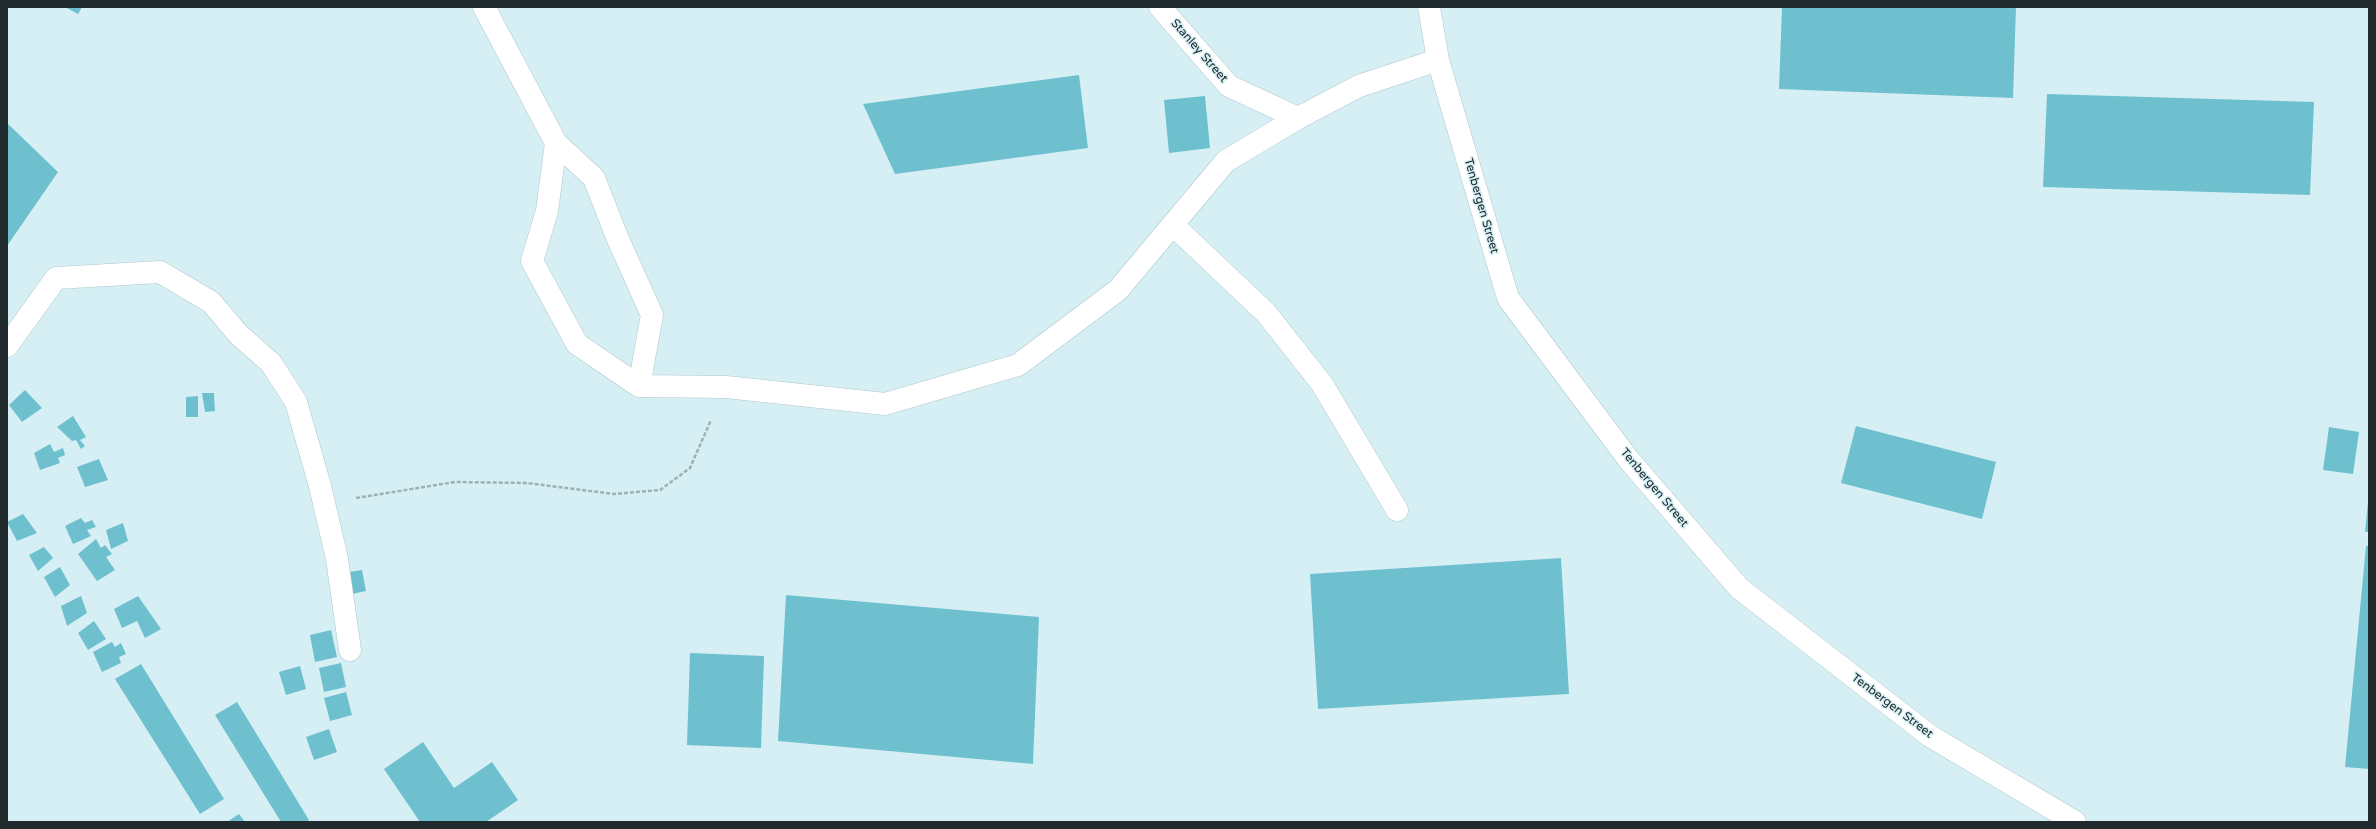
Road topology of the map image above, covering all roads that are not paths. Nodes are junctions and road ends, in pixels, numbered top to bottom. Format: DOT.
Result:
graph roads {
  1 [pos="484,7"];
  2 [pos="1160,7"];
  3 [pos="1429,7"];
  4 [pos="1438,60"];
  5 [pos="1298,118"];
  6 [pos="556,143"];
  7 [pos="1173,225"];
  8 [pos="7,346"];
  9 [pos="639,386"];
  10 [pos="1397,510"];
  11 [pos="350,650"];
  12 [pos="2075,822"];
  1 -- 6 [label="street"];
  2 -- 5 [label="street, Stanley Street"];
  3 -- 4 [label="street, Tenbergen Street"];
  4 -- 5 [label="street"];
  4 -- 12 [label="street, Tenbergen Street"];
  5 -- 7 [label="street"];
  6 -- 9 [label="street"];
  6 -- 9 [label="street"];
  7 -- 9 [label="street"];
  7 -- 10 [label="street"];
  8 -- 11 [label="street"];
}
